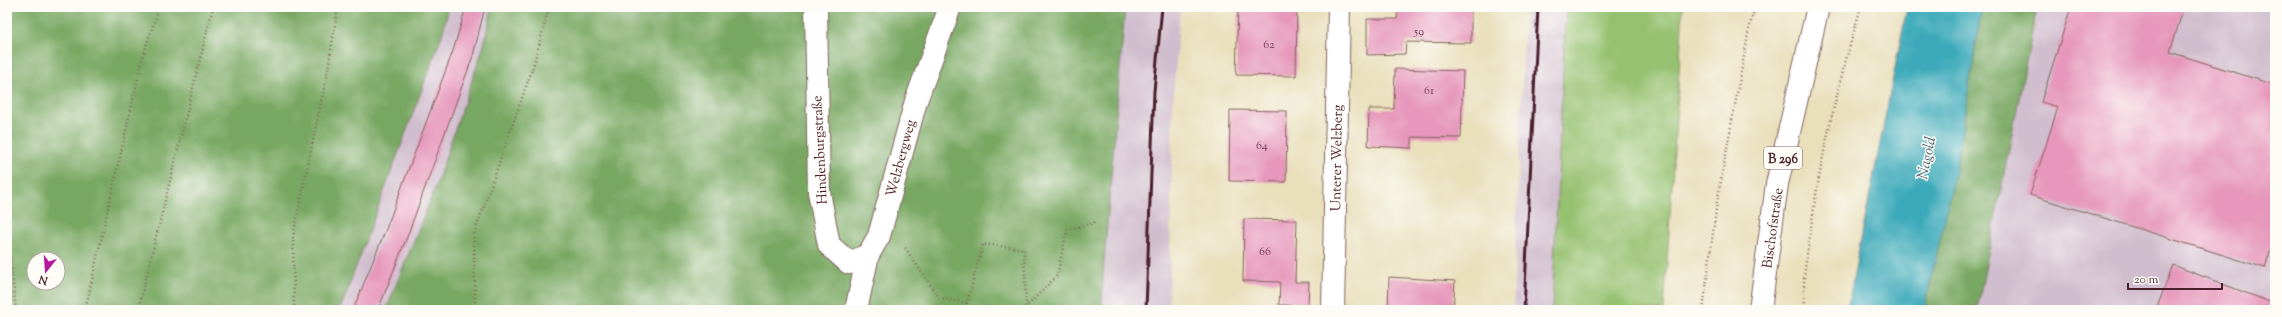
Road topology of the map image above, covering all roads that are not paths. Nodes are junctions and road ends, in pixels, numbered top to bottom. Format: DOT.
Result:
graph roads {
  1 [pos="816,7"];
  2 [pos="950,7"];
  3 [pos="1339,7"];
  4 [pos="1818,7"];
  5 [pos="868,255"];
  6 [pos="856,310"];
  7 [pos="1333,310"];
  8 [pos="1760,310"];
  1 -- 5 [label="street, Hindenburgstraße"];
  2 -- 5 [label="street, Welzbergweg"];
  3 -- 7 [label="street, Unterer Welzberg"];
  4 -- 8 [label="street, Bischofstraße / B 296"];
  5 -- 6 [label="street, Welzbergweg"];
}
